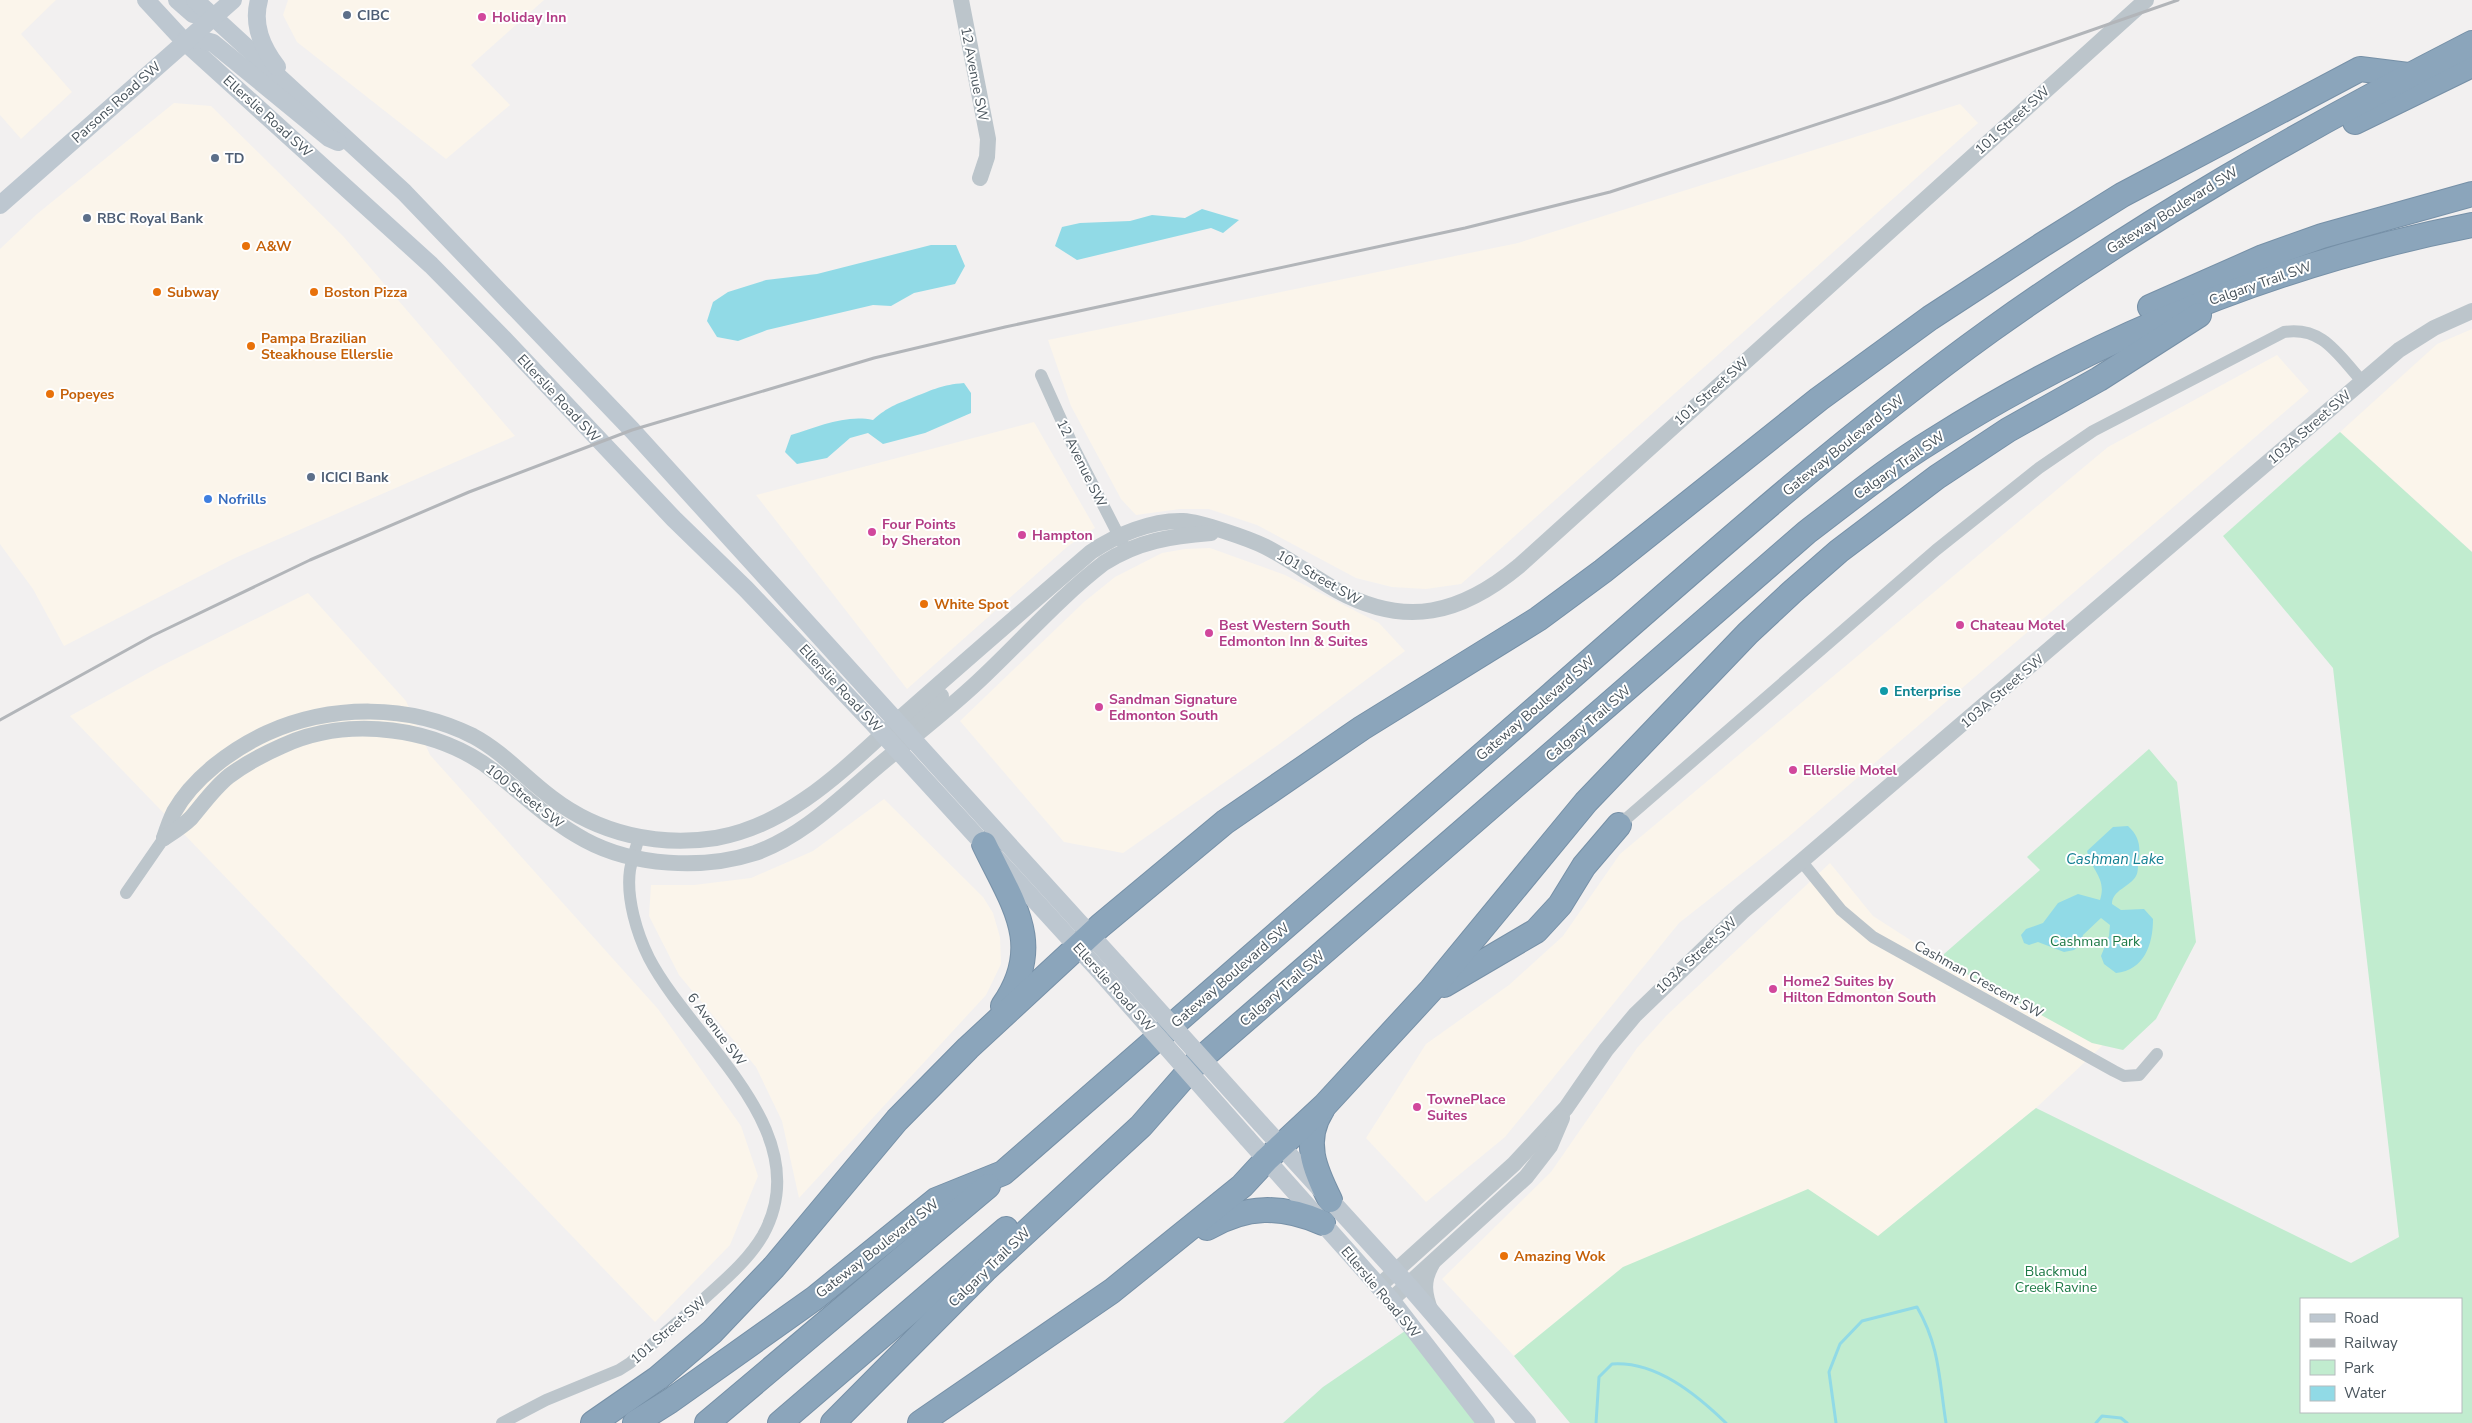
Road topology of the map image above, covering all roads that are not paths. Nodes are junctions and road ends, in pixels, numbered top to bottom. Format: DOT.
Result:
graph roads {
  1 [pos="146,0"];
  2 [pos="178,0"];
  3 [pos="195,0"];
  4 [pos="233,0"];
  5 [pos="259,0"];
  6 [pos="961,0"];
  7 [pos="2146,0"];
  8 [pos="212,18"];
  9 [pos="184,41"];
  10 [pos="2472,43"];
  11 [pos="2472,65"];
  12 [pos="2408,75"];
  13 [pos="298,93"];
  14 [pos="359,151"];
  15 [pos="980,178"];
  16 [pos="2472,194"];
  17 [pos="0,205"];
  18 [pos="2472,225"];
  19 [pos="2240,288"];
  20 [pos="2472,312"];
  21 [pos="1932,374"];
  22 [pos="1041,375"];
  23 [pos="2362,381"];
  24 [pos="1858,492"];
  25 [pos="1123,543"];
  26 [pos="905,731"];
  27 [pos="884,734"];
  28 [pos="898,750"];
  29 [pos="1619,825"];
  30 [pos="164,838"];
  31 [pos="639,838"];
  32 [pos="984,844"];
  33 [pos="634,856"];
  34 [pos="1802,862"];
  35 [pos="126,893"];
  36 [pos="1084,941"];
  37 [pos="1419,1004"];
  38 [pos="968,1048"];
  39 [pos="2157,1054"];
  40 [pos="1197,1062"];
  41 [pos="1325,1105"];
  42 [pos="1566,1108"];
  43 [pos="1274,1153"];
  44 [pos="1003,1173"];
  45 [pos="1330,1200"];
  46 [pos="1323,1223"];
  47 [pos="762,1236"];
  48 [pos="1433,1262"];
  49 [pos="1137,1272"];
  50 [pos="1402,1278"];
  51 [pos="1379,1286"];
  52 [pos="1391,1300"];
  53 [pos="1431,1312"];
  54 [pos="502,1423"];
  55 [pos="593,1423"];
  56 [pos="636,1423"];
  57 [pos="707,1423"];
  58 [pos="780,1423"];
  59 [pos="833,1423"];
  60 [pos="920,1423"];
  61 [pos="1486,1423"];
  62 [pos="1527,1423"];
  1 -- 9 [label="main road, Ellerslie Road SW"];
  2 -- 8 [label="main road"];
  3 -- 8 [label="main road, Ellerslie Road SW"];
  4 -- 8 [label="main road, Parsons Road SW"];
  5 -- 13 [label="main road"];
  6 -- 15 [label="street, 12 Avenue SW"];
  7 -- 25 [label="street, 101 Street SW"];
  8 -- 9 [label="main road, Parsons Road SW"];
  8 -- 13 [label="main road, Ellerslie Road SW"];
  9 -- 14 [label="main road"];
  9 -- 17 [label="main road, Parsons Road SW"];
  9 -- 27 [label="main road, Ellerslie Road SW"];
  10 -- 12 [label="highway, Gateway Boulevard SW"];
  11 -- 21 [label="highway"];
  12 -- 21 [label="highway, Gateway Boulevard SW"];
  12 -- 36 [label="highway"];
  13 -- 14 [label="main road, Ellerslie Road SW"];
  14 -- 26 [label="main road, Ellerslie Road SW"];
  16 -- 24 [label="highway"];
  18 -- 19 [label="highway, Calgary Trail SW"];
  19 -- 24 [label="highway, Calgary Trail SW"];
  19 -- 37 [label="highway"];
  20 -- 23 [label="street, 103A Street SW"];
  21 -- 44 [label="highway, Gateway Boulevard SW"];
  22 -- 25 [label="street, 12 Avenue SW"];
  23 -- 29 [label="street"];
  23 -- 34 [label="street, 103A Street SW"];
  24 -- 40 [label="highway, Calgary Trail SW"];
  25 -- 26 [label="street, 101 Street SW"];
  25 -- 26 [label="street, 101 Street SW"];
  26 -- 27 [label="street, 100 Street SW"];
  26 -- 28 [label="street"];
  26 -- 36 [label="main road, Ellerslie Road SW"];
  27 -- 28 [label="main road, Ellerslie Road SW"];
  27 -- 31 [label="street, 100 Street SW"];
  28 -- 32 [label="main road, Ellerslie Road SW"];
  28 -- 33 [label="street, 100 Street SW"];
  29 -- 37 [label="highway"];
  30 -- 31 [label="street, 100 Street SW"];
  30 -- 33 [label="street, 100 Street SW"];
  30 -- 35 [label="street, 100 Street SW"];
  31 -- 33 [label="street, 6 Avenue SW"];
  32 -- 36 [label="main road, Ellerslie Road SW"];
  32 -- 38 [label="highway"];
  33 -- 47 [label="street, 6 Avenue SW"];
  34 -- 39 [label="street, Cashman Crescent SW"];
  34 -- 42 [label="street, 103A Street SW"];
  36 -- 38 [label="highway"];
  36 -- 43 [label="main road, Ellerslie Road SW, bridge"];
  36 -- 43 [label="main road, Ellerslie Road SW, bridge"];
  37 -- 41 [label="highway"];
  38 -- 55 [label="highway"];
  40 -- 58 [label="highway"];
  40 -- 59 [label="highway, Calgary Trail SW"];
  41 -- 43 [label="highway"];
  41 -- 45 [label="highway"];
  42 -- 48 [label="street, 103A Street SW"];
  42 -- 50 [label="street, 103A Street SW"];
  43 -- 45 [label="main road, Ellerslie Road SW"];
  43 -- 46 [label="main road, Ellerslie Road SW"];
  43 -- 49 [label="highway"];
  44 -- 56 [label="highway, Gateway Boulevard SW"];
  44 -- 57 [label="highway"];
  45 -- 50 [label="main road, Ellerslie Road SW"];
  46 -- 49 [label="highway"];
  46 -- 51 [label="main road, Ellerslie Road SW"];
  47 -- 54 [label="street, 101 Street SW"];
  48 -- 50 [label="street, 103A Street SW"];
  48 -- 53 [label="street"];
  49 -- 60 [label="highway"];
  50 -- 51 [label="street, 103A Street SW"];
  50 -- 52 [label="street, 103A Street SW"];
  50 -- 53 [label="main road, Ellerslie Road SW"];
  51 -- 52 [label="main road, Ellerslie Road SW"];
  52 -- 61 [label="main road, Ellerslie Road SW"];
  53 -- 62 [label="main road, Ellerslie Road SW"];
}
